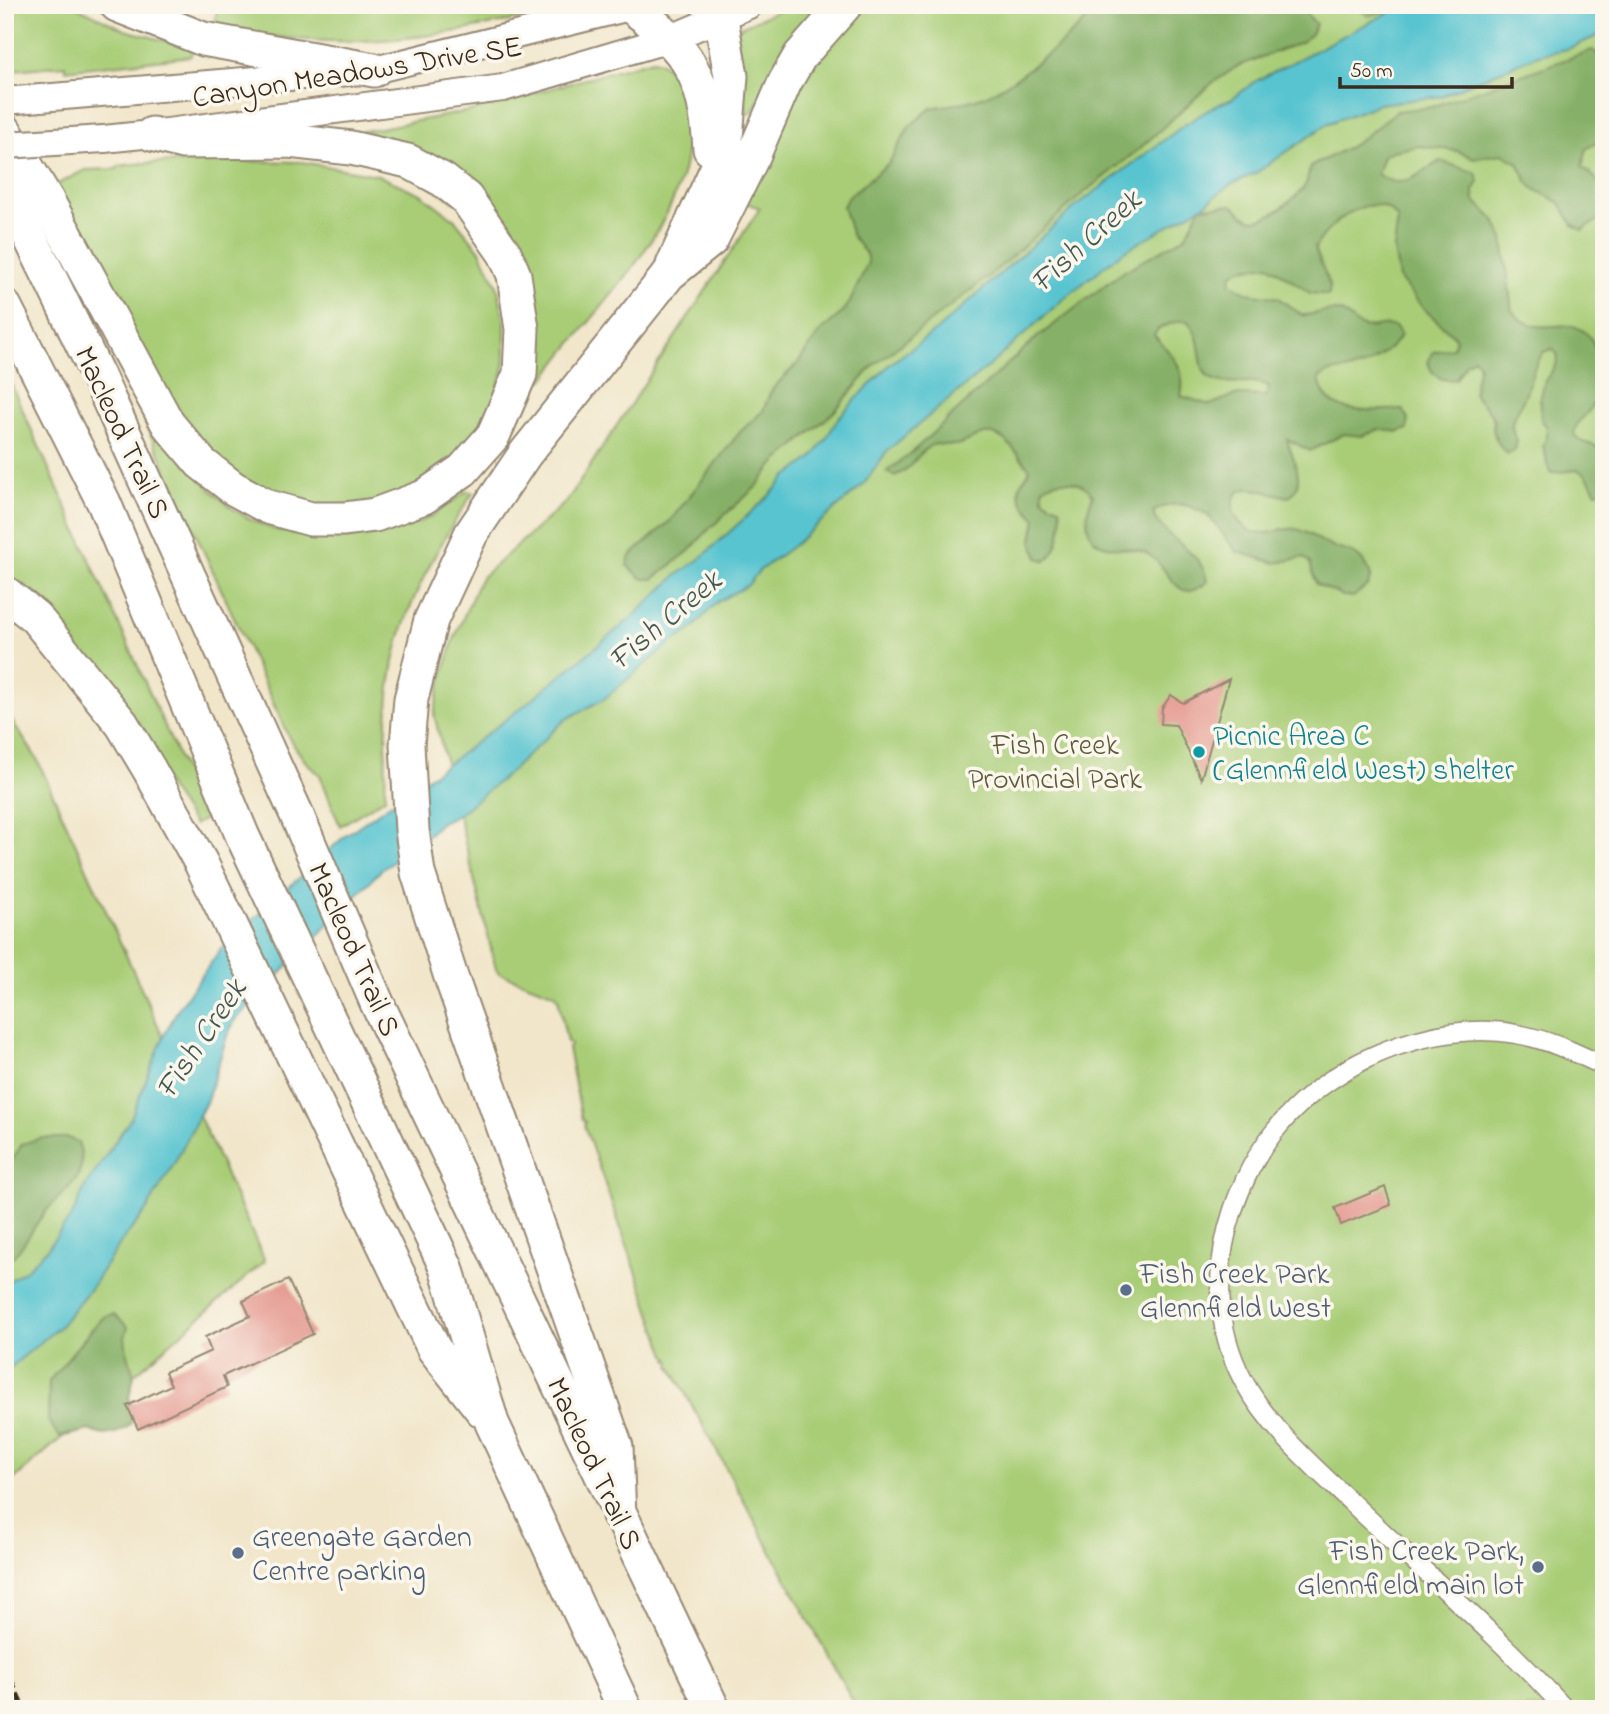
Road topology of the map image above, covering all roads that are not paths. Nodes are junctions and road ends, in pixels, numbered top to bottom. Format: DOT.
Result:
graph roads {
  1 [pos="117,5"];
  2 [pos="845,5"];
  3 [pos="635,6"];
  4 [pos="721,9"];
  5 [pos="577,13"];
  6 [pos="669,39"];
  7 [pos="374,70"];
  8 [pos="5,101"];
  9 [pos="5,131"];
  10 [pos="152,134"];
  11 [pos="5,145"];
  12 [pos="712,182"];
  13 [pos="5,186"];
  14 [pos="669,274"];
  15 [pos="5,307"];
  16 [pos="5,593"];
  17 [pos="1604,1066"];
  18 [pos="492,1423"];
  19 [pos="620,1516"];
  20 [pos="1561,1705"];
  21 [pos="625,1709"];
  22 [pos="713,1709"];
  1 -- 7 [label="highway"];
  2 -- 14 [label="highway"];
  3 -- 5 [label="main road, Canyon Meadows Drive SE"];
  3 -- 6 [label="highway"];
  4 -- 6 [label="main road, Canyon Meadows Drive SE"];
  4 -- 12 [label="highway"];
  5 -- 7 [label="main road, Canyon Meadows Drive SE"];
  6 -- 10 [label="main road, Canyon Meadows Drive SE"];
  6 -- 12 [label="highway"];
  7 -- 8 [label="main road, Canyon Meadows Drive SE"];
  9 -- 10 [label="highway"];
  10 -- 11 [label="main road, Canyon Meadows Drive SE, bridge"];
  12 -- 14 [label="highway"];
  13 -- 19 [label="highway, Macleod Trail S"];
  14 -- 19 [label="highway"];
  15 -- 18 [label="highway, Macleod Trail S"];
  16 -- 18 [label="highway"];
  17 -- 20 [label="street"];
  18 -- 21 [label="highway, Macleod Trail S"];
  19 -- 22 [label="highway, Macleod Trail S"];
}
